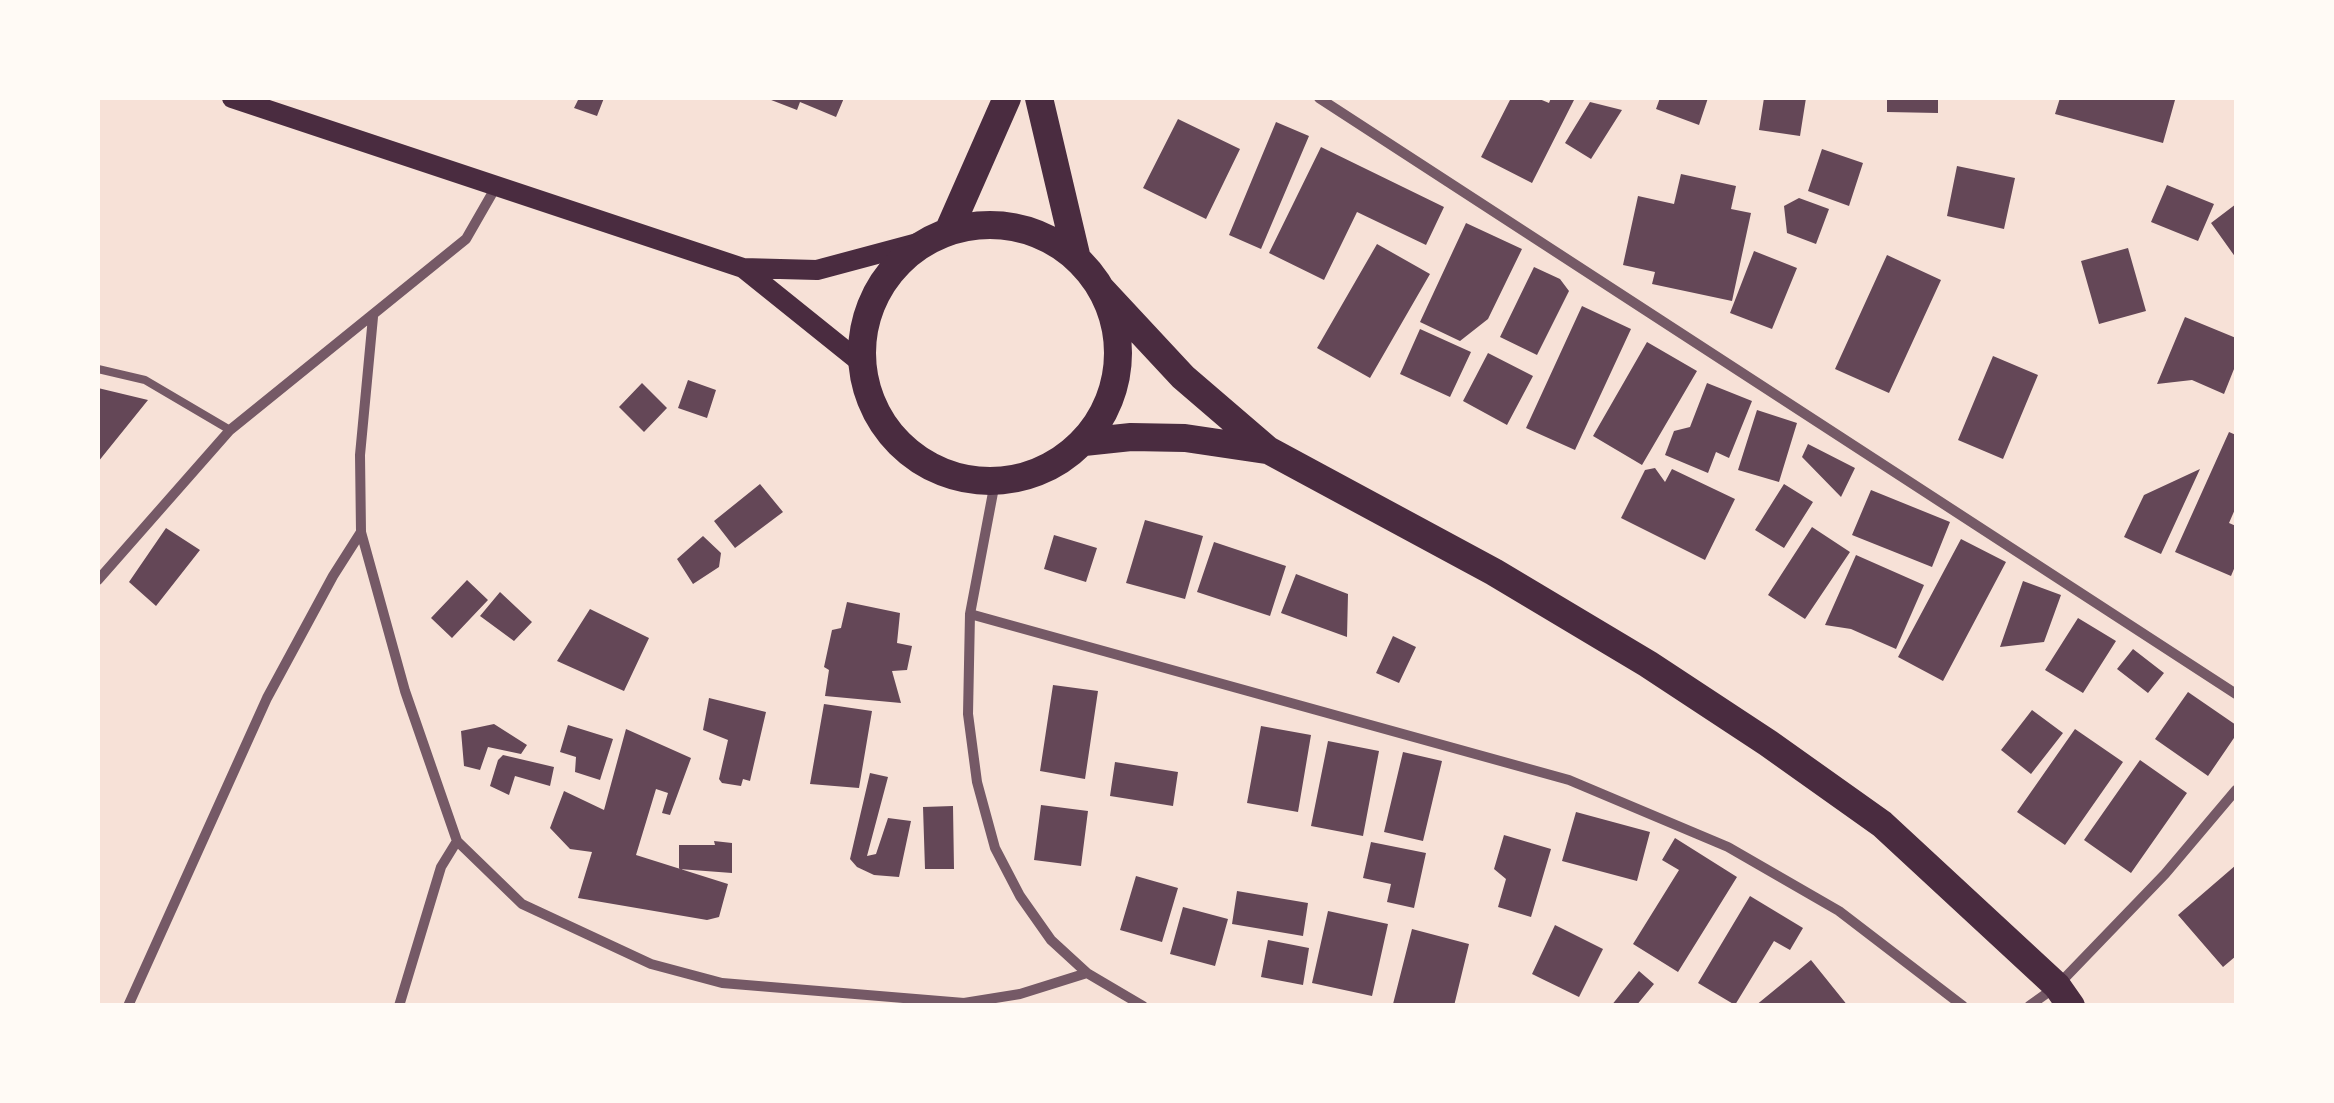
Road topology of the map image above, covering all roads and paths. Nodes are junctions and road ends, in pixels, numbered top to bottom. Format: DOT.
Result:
graph roads {
  1 [pos="232,98"];
  2 [pos="1007,98"];
  3 [pos="1039,98"];
  4 [pos="1319,98"];
  5 [pos="498,184"];
  6 [pos="938,236"];
  7 [pos="1077,259"];
  8 [pos="743,268"];
  9 [pos="1102,290"];
  10 [pos="373,317"];
  11 [pos="860,362"];
  12 [pos="98,369"];
  13 [pos="230,430"];
  14 [pos="1084,442"];
  15 [pos="1268,450"];
  16 [pos="995,482"];
  17 [pos="361,532"];
  18 [pos="98,580"];
  19 [pos="970,614"];
  20 [pos="2236,694"];
  21 [pos="2236,790"];
  22 [pos="457,841"];
  23 [pos="1087,973"];
  24 [pos="2064,996"];
  25 [pos="128,1006"];
  26 [pos="399,1006"];
  27 [pos="1144,1006"];
  28 [pos="1964,1006"];
  29 [pos="2029,1006"];
  1 -- 5 [label="main road"];
  2 -- 6 [label="highway"];
  3 -- 7 [label="highway"];
  4 -- 20 [label="street"];
  5 -- 8 [label="main road"];
  5 -- 10 [label="street"];
  6 -- 7 [label="highway"];
  6 -- 8 [label="main road"];
  6 -- 11 [label="highway"];
  7 -- 9 [label="highway"];
  8 -- 11 [label="main road"];
  9 -- 14 [label="highway"];
  9 -- 15 [label="highway"];
  10 -- 13 [label="street"];
  10 -- 17 [label="street"];
  11 -- 16 [label="highway"];
  12 -- 13 [label="lane"];
  13 -- 18 [label="street"];
  14 -- 15 [label="highway"];
  14 -- 16 [label="highway"];
  15 -- 24 [label="highway"];
  16 -- 19 [label="street"];
  17 -- 22 [label="street"];
  17 -- 25 [label="street"];
  19 -- 23 [label="street"];
  19 -- 28 [label="street"];
  21 -- 24 [label="street"];
  22 -- 23 [label="street"];
  22 -- 26 [label="street"];
  23 -- 27 [label="street"];
  24 -- 29 [label="street"];
}
